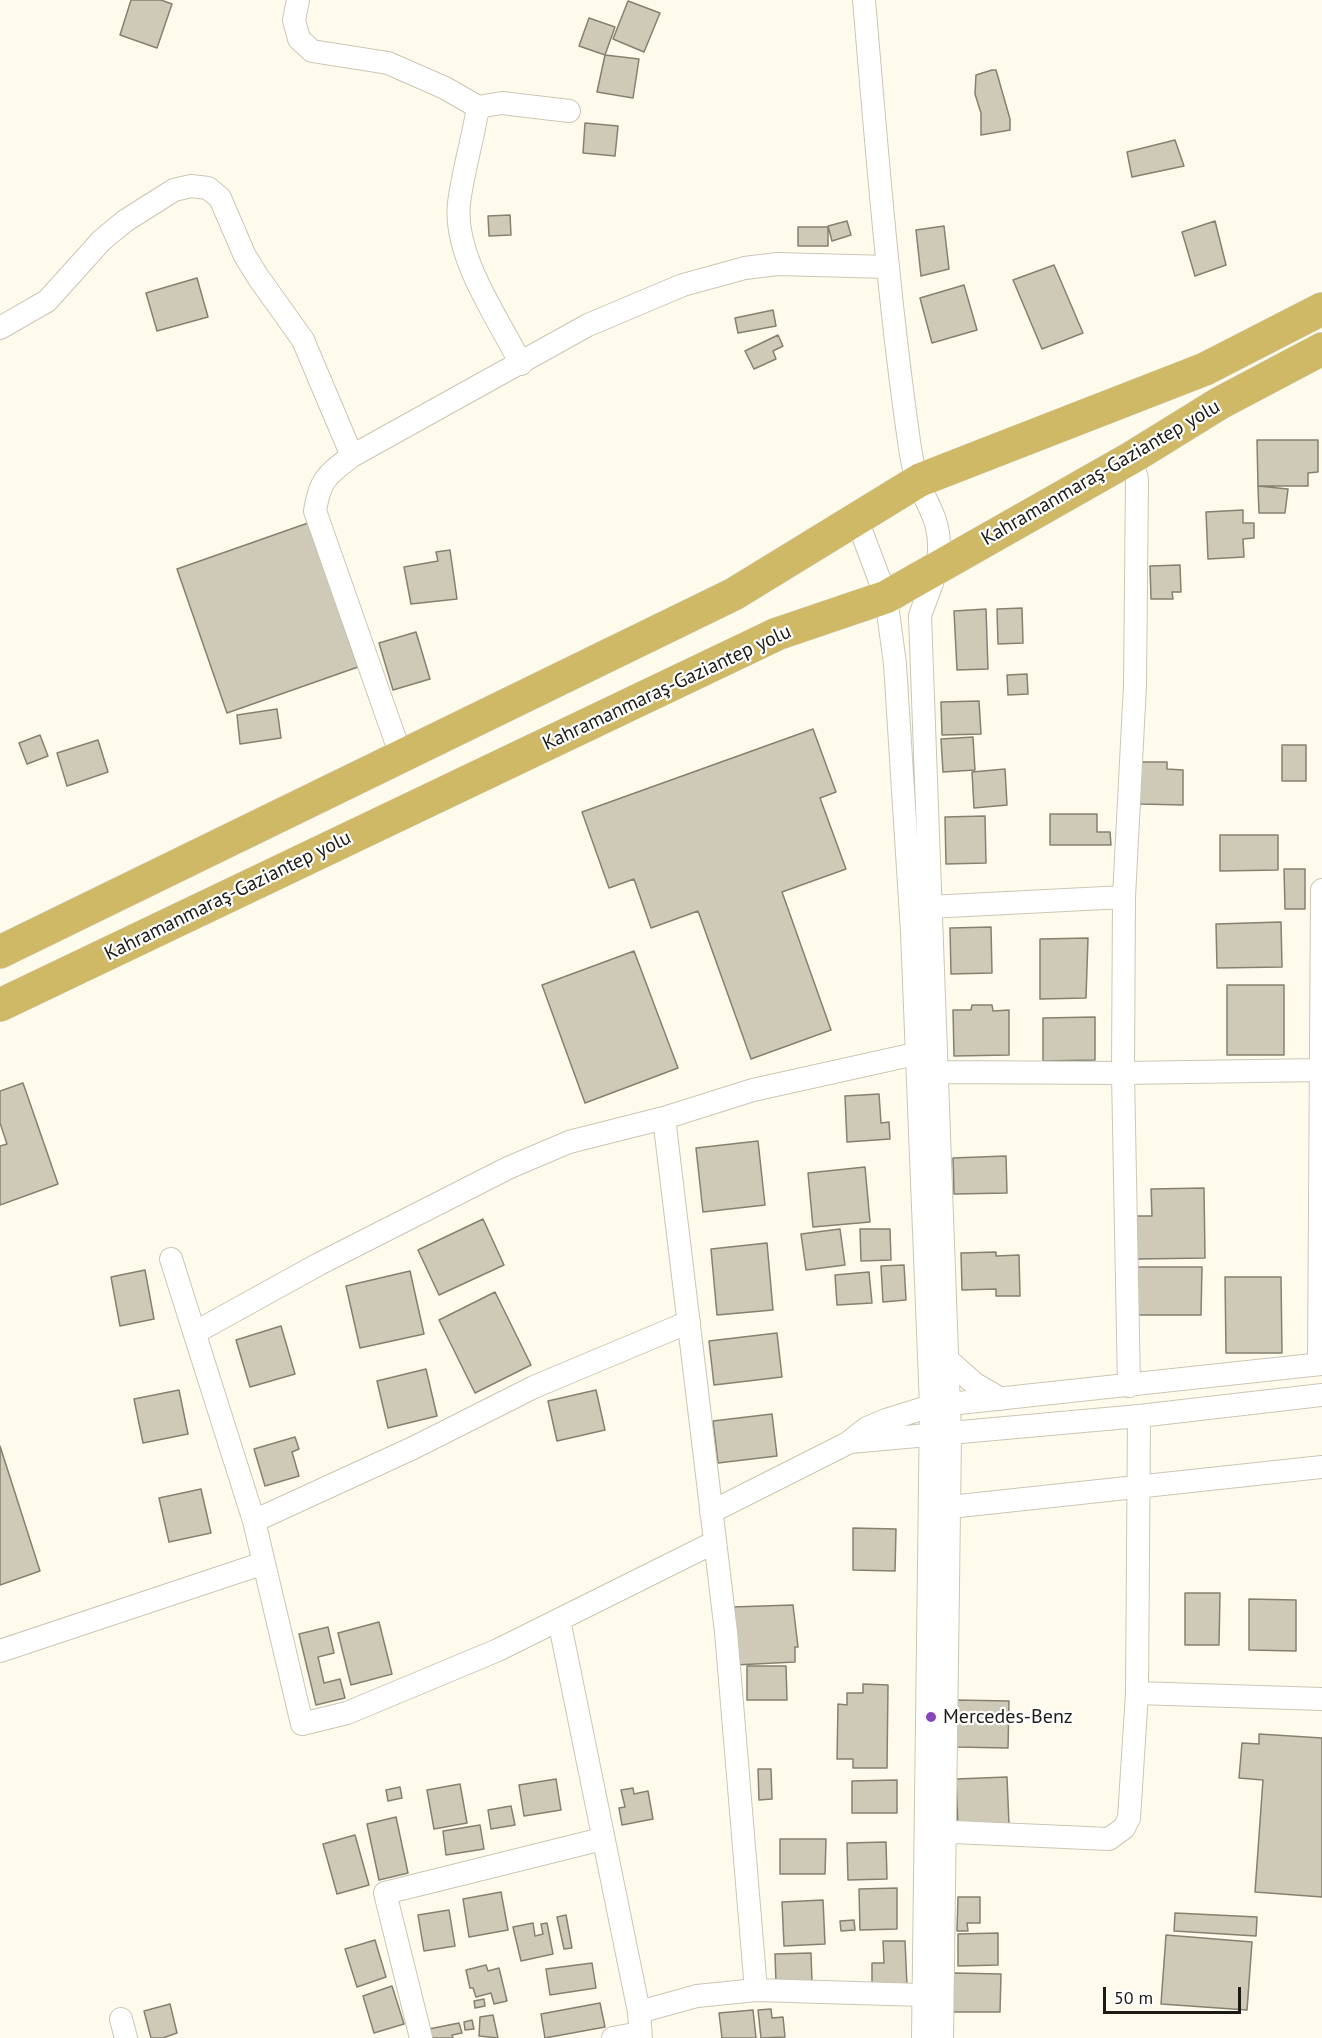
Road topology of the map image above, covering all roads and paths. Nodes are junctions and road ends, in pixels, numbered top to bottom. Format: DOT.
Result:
graph roads {
  1 [pos="298,0"];
  2 [pos="864,0"];
  3 [pos="478,107"];
  4 [pos="569,111"];
  5 [pos="888,267"];
  6 [pos="1322,309"];
  7 [pos="0,328"];
  8 [pos="1322,349"];
  9 [pos="522,364"];
  10 [pos="352,456"];
  11 [pos="1131,458"];
  12 [pos="918,482"];
  13 [pos="856,517"];
  14 [pos="935,569"];
  15 [pos="886,597"];
  16 [pos="401,756"];
  17 [pos="918,859"];
  18 [pos="1322,890"];
  19 [pos="1124,897"];
  20 [pos="929,907"];
  21 [pos="1321,924"];
  22 [pos="0,952"];
  23 [pos="0,1005"];
  24 [pos="915,1054"];
  25 [pos="1321,1070"];
  26 [pos="936,1072"];
  27 [pos="1123,1073"];
  28 [pos="664,1118"];
  29 [pos="171,1258"];
  30 [pos="689,1322"];
  31 [pos="196,1332"];
  32 [pos="948,1360"];
  33 [pos="1321,1364"];
  34 [pos="1129,1386"];
  35 [pos="1322,1395"];
  36 [pos="1001,1399"];
  37 [pos="940,1405"];
  38 [pos="1139,1416"];
  39 [pos="941,1435"];
  40 [pos="848,1443"];
  41 [pos="1322,1467"];
  42 [pos="1140,1486"];
  43 [pos="950,1507"];
  44 [pos="711,1512"];
  45 [pos="254,1521"];
  46 [pos="715,1542"];
  47 [pos="264,1563"];
  48 [pos="559,1620"];
  49 [pos="0,1651"];
  50 [pos="1137,1693"];
  51 [pos="1322,1699"];
  52 [pos="936,1831"];
  53 [pos="602,1839"];
  54 [pos="756,1990"];
  55 [pos="922,1995"];
  56 [pos="640,2028"];
  57 [pos="421,2038"];
  58 [pos="613,2038"];
  59 [pos="923,2038"];
  60 [pos="942,2038"];
  1 -- 3 [label="street"];
  2 -- 5 [label="street"];
  3 -- 4 [label="street"];
  3 -- 9 [label="street"];
  5 -- 9 [label="street"];
  5 -- 12 [label="street"];
  6 -- 12 [label="highway, Kahramanmaraş-Gaziantep yolu"];
  7 -- 10 [label="street"];
  8 -- 11 [label="highway, Kahramanmaraş-Gaziantep yolu"];
  9 -- 10 [label="street"];
  10 -- 16 [label="street"];
  11 -- 14 [label="highway, Kahramanmaraş-Gaziantep yolu"];
  11 -- 19 [label="street"];
  12 -- 13 [label="highway, Kahramanmaraş-Gaziantep yolu"];
  12 -- 14 [label="street"];
  13 -- 15 [label="street"];
  13 -- 16 [label="highway, Kahramanmaraş-Gaziantep yolu"];
  14 -- 15 [label="highway, Kahramanmaraş-Gaziantep yolu"];
  14 -- 17 [label="street"];
  15 -- 17 [label="street"];
  15 -- 23 [label="highway, Kahramanmaraş-Gaziantep yolu"];
  16 -- 22 [label="highway, Kahramanmaraş-Gaziantep yolu"];
  17 -- 20 [label="street"];
  17 -- 24 [label="street"];
  18 -- 21 [label="street"];
  19 -- 20 [label="street"];
  19 -- 27 [label="street"];
  20 -- 26 [label="street"];
  21 -- 25 [label="street"];
  24 -- 28 [label="street"];
  24 -- 37 [label="street"];
  25 -- 27 [label="street"];
  25 -- 33 [label="street"];
  26 -- 27 [label="street"];
  26 -- 32 [label="street"];
  27 -- 34 [label="street"];
  28 -- 30 [label="street"];
  28 -- 31 [label="street"];
  29 -- 31 [label="street"];
  30 -- 44 [label="street"];
  30 -- 45 [label="street"];
  31 -- 45 [label="street"];
  32 -- 36 [label="street"];
  32 -- 37 [label="street"];
  33 -- 34 [label="street"];
  34 -- 36 [label="street"];
  35 -- 38 [label="street"];
  36 -- 37 [label="street"];
  37 -- 39 [label="street"];
  37 -- 40 [label="street"];
  38 -- 39 [label="street"];
  38 -- 42 [label="street"];
  39 -- 40 [label="street"];
  39 -- 43 [label="street"];
  39 -- 52 [label="street"];
  40 -- 44 [label="street"];
  41 -- 42 [label="street"];
  42 -- 43 [label="street"];
  42 -- 50 [label="street"];
  43 -- 52 [label="street"];
  44 -- 46 [label="street"];
  45 -- 47 [label="street"];
  46 -- 48 [label="street"];
  46 -- 54 [label="street"];
  47 -- 48 [label="street"];
  47 -- 49 [label="street"];
  48 -- 53 [label="street"];
  50 -- 51 [label="street"];
  50 -- 52 [label="street"];
  52 -- 55 [label="street"];
  52 -- 60 [label="street"];
  53 -- 56 [label="street"];
  53 -- 57 [label="street"];
  54 -- 55 [label="street"];
  54 -- 56 [label="street"];
  55 -- 59 [label="street"];
  56 -- 58 [label="street"];
}
